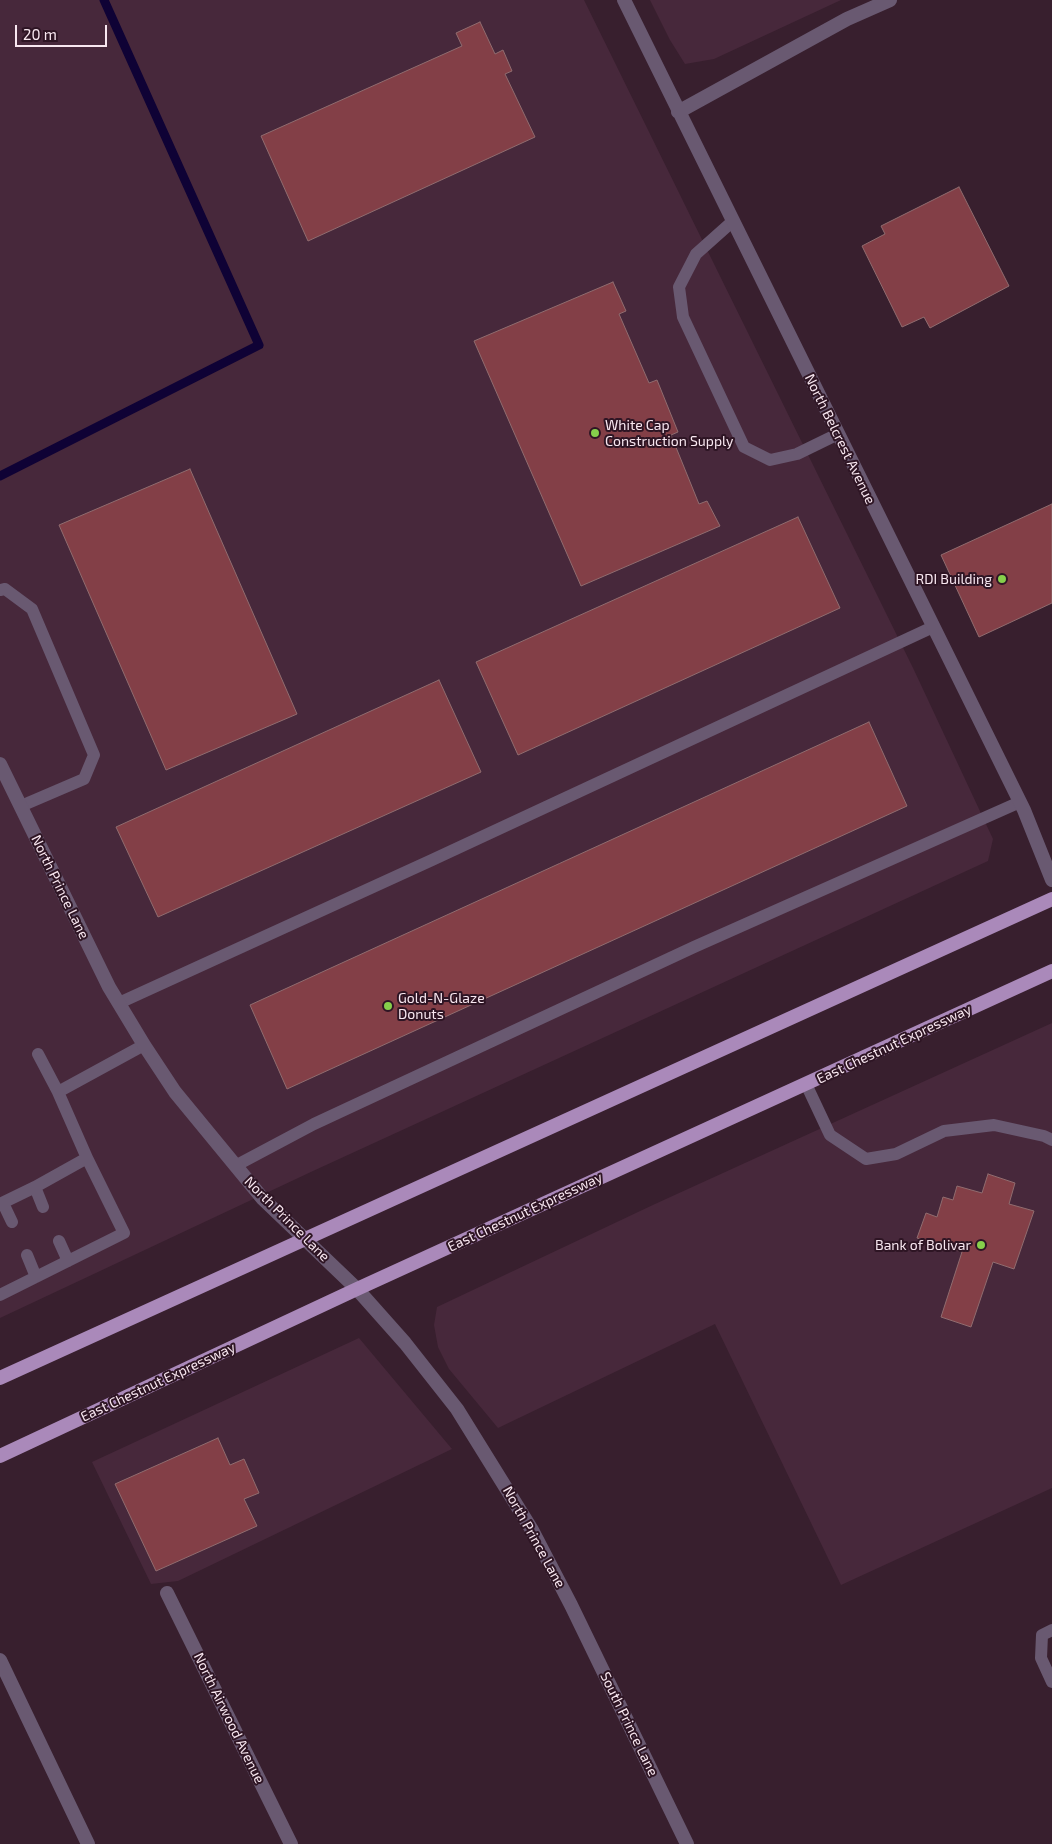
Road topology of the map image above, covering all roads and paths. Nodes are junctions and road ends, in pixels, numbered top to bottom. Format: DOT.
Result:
graph roads {
  1 [pos="624,0"];
  2 [pos="890,0"];
  3 [pos="678,112"];
  4 [pos="733,221"];
  5 [pos="838,434"];
  6 [pos="0,590"];
  7 [pos="933,627"];
  8 [pos="0,764"];
  9 [pos="1020,802"];
  10 [pos="20,806"];
  11 [pos="1052,880"];
  12 [pos="1052,898"];
  13 [pos="1052,971"];
  14 [pos="118,1003"];
  15 [pos="144,1045"];
  16 [pos="38,1054"];
  17 [pos="806,1084"];
  18 [pos="58,1092"];
  19 [pos="1052,1140"];
  20 [pos="87,1158"];
  21 [pos="235,1166"];
  22 [pos="35,1187"];
  23 [pos="2,1204"];
  24 [pos="43,1207"];
  25 [pos="12,1222"];
  26 [pos="304,1238"];
  27 [pos="59,1241"];
  28 [pos="27,1255"];
  29 [pos="68,1261"];
  30 [pos="36,1277"];
  31 [pos="357,1289"];
  32 [pos="1,1291"];
  33 [pos="0,1378"];
  34 [pos="0,1456"];
  35 [pos="167,1593"];
  36 [pos="571,1605"];
  37 [pos="1052,1630"];
  38 [pos="0,1660"];
  39 [pos="1052,1682"];
  40 [pos="88,1844"];
  41 [pos="290,1844"];
  42 [pos="688,1844"];
  1 -- 3 [label="street, North Belcrest Avenue"];
  2 -- 3 [label="street"];
  3 -- 4 [label="street, North Belcrest Avenue"];
  4 -- 5 [label="street, North Belcrest Avenue"];
  4 -- 5 [label="lane"];
  5 -- 7 [label="street, North Belcrest Avenue"];
  6 -- 10 [label="lane"];
  7 -- 9 [label="street, North Belcrest Avenue"];
  7 -- 14 [label="lane"];
  8 -- 10 [label="street, North Prince Lane"];
  9 -- 11 [label="street, North Belcrest Avenue"];
  9 -- 21 [label="lane"];
  10 -- 14 [label="street, North Prince Lane"];
  12 -- 26 [label="main road"];
  13 -- 17 [label="main road, East Chestnut Expressway"];
  14 -- 15 [label="street, North Prince Lane"];
  15 -- 18 [label="lane"];
  15 -- 21 [label="street, North Prince Lane"];
  16 -- 18 [label="lane"];
  17 -- 19 [label="lane"];
  17 -- 31 [label="main road, East Chestnut Expressway"];
  18 -- 20 [label="lane"];
  20 -- 22 [label="lane"];
  20 -- 29 [label="lane"];
  21 -- 26 [label="street, North Prince Lane"];
  22 -- 23 [label="lane"];
  22 -- 24 [label="lane"];
  23 -- 25 [label="lane"];
  26 -- 31 [label="street, North Prince Lane"];
  26 -- 33 [label="main road"];
  27 -- 29 [label="lane"];
  28 -- 30 [label="lane"];
  29 -- 30 [label="lane"];
  30 -- 32 [label="lane"];
  31 -- 34 [label="main road, East Chestnut Expressway"];
  31 -- 36 [label="street, North Prince Lane"];
  35 -- 41 [label="street, North Airwood Avenue"];
  36 -- 42 [label="street, South Prince Lane"];
  37 -- 39 [label="lane"];
  38 -- 40 [label="street"];
}
